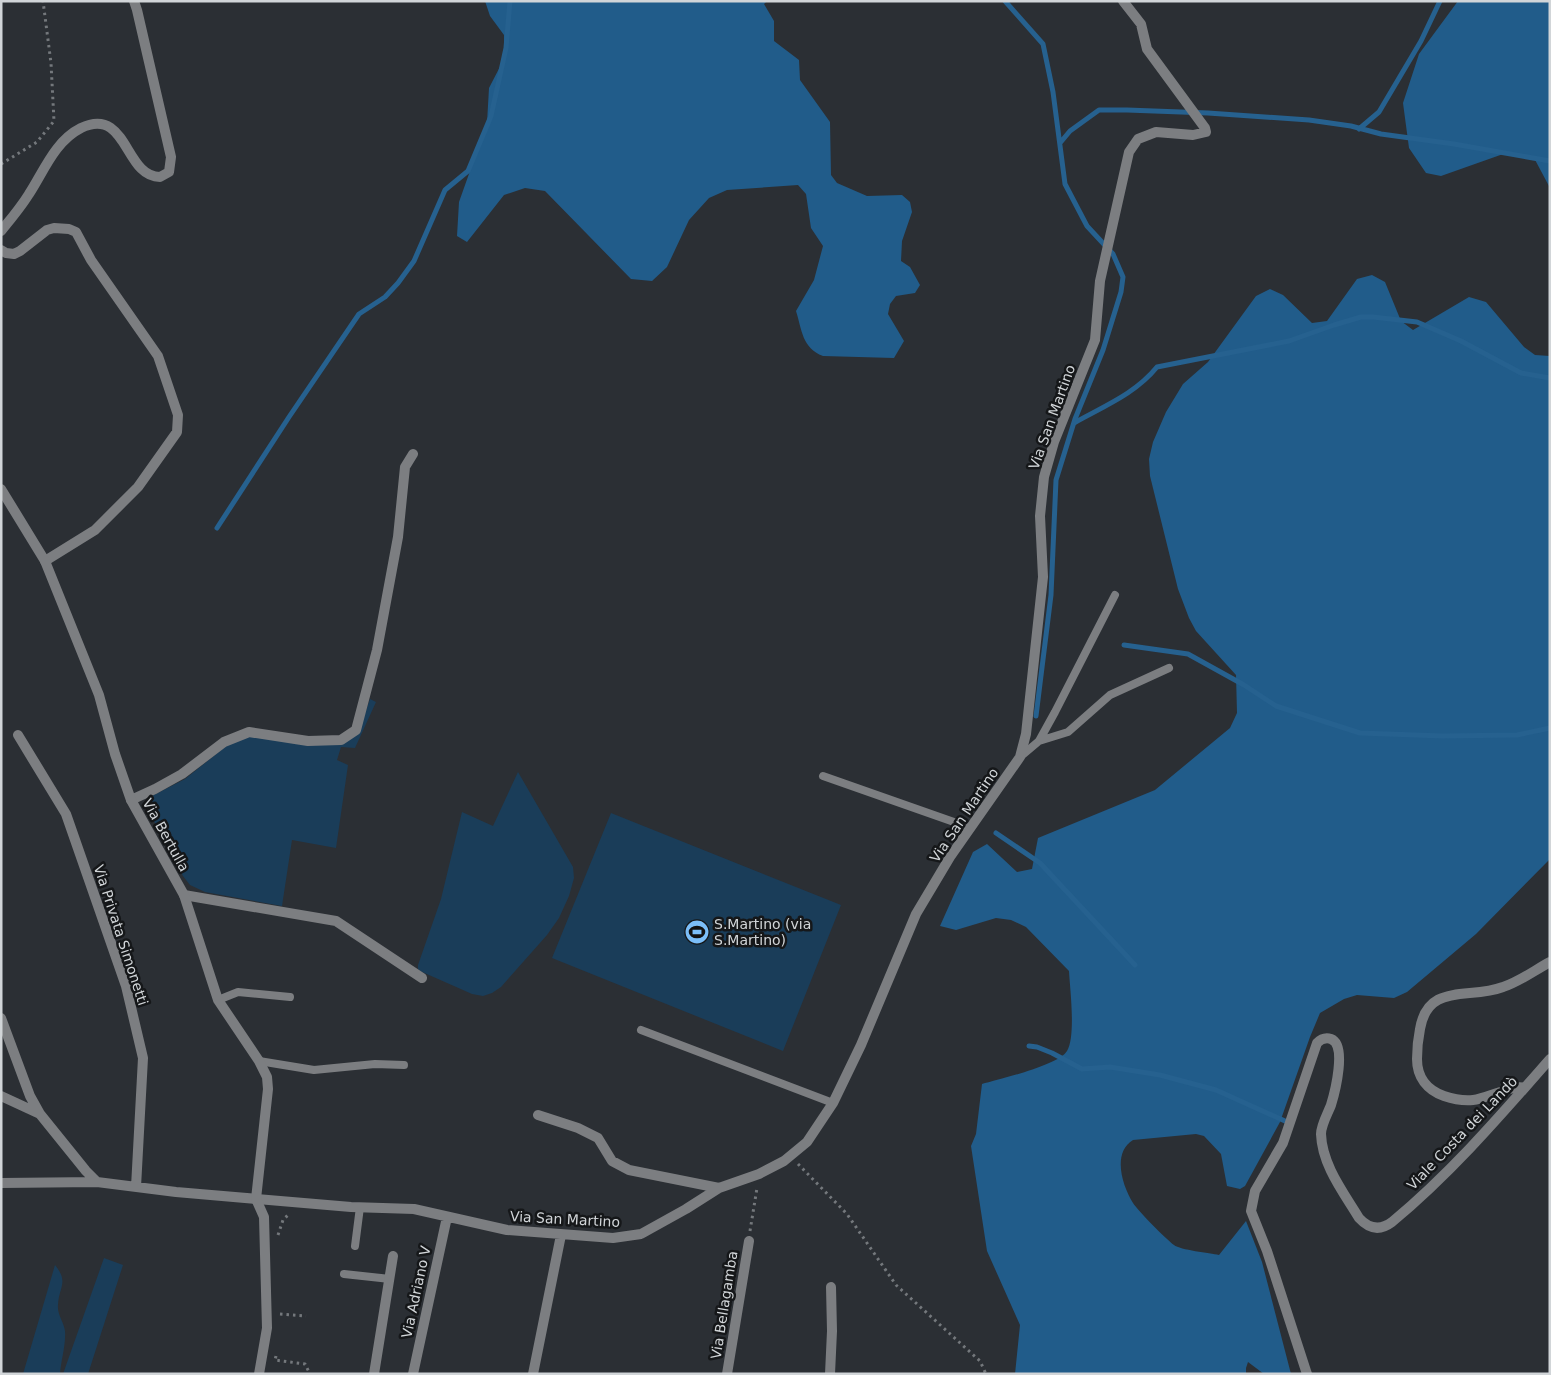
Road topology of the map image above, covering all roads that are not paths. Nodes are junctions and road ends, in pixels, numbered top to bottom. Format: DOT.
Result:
graph roads {
  1 [pos="134,1"];
  2 [pos="1123,1"];
  3 [pos="1,231"];
  4 [pos="1,250"];
  5 [pos="413,454"];
  6 [pos="1,489"];
  7 [pos="45,561"];
  8 [pos="1115,595"];
  9 [pos="1169,668"];
  10 [pos="18,735"];
  11 [pos="1039,741"];
  12 [pos="1020,757"];
  13 [pos="823,776"];
  14 [pos="131,800"];
  15 [pos="971,828"];
  16 [pos="184,895"];
  17 [pos="1550,962"];
  18 [pos="422,978"];
  19 [pos="290,997"];
  20 [pos="218,1000"];
  21 [pos="1,1018"];
  22 [pos="641,1030"];
  23 [pos="1550,1059"];
  24 [pos="258,1061"];
  25 [pos="404,1066"];
  26 [pos="1524,1088"];
  27 [pos="1,1096"];
  28 [pos="833,1103"];
  29 [pos="40,1114"];
  30 [pos="538,1115"];
  31 [pos="98,1182"];
  32 [pos="1,1183"];
  33 [pos="136,1188"];
  34 [pos="719,1188"];
  35 [pos="256,1199"];
  36 [pos="360,1207"];
  37 [pos="447,1217"];
  38 [pos="561,1235"];
  39 [pos="749,1241"];
  40 [pos="355,1246"];
  41 [pos="393,1256"];
  42 [pos="344,1274"];
  43 [pos="390,1279"];
  44 [pos="831,1287"];
  45 [pos="260,1374"];
  46 [pos="374,1374"];
  47 [pos="413,1374"];
  48 [pos="533,1374"];
  49 [pos="727,1374"];
  50 [pos="830,1374"];
  51 [pos="1307,1374"];
  1 -- 3 [label="street"];
  2 -- 12 [label="street, Via San Martino"];
  4 -- 7 [label="street"];
  5 -- 14 [label="street"];
  6 -- 7 [label="street, Via Bertulla"];
  7 -- 14 [label="street, Via Bertulla"];
  8 -- 11 [label="lane"];
  9 -- 11 [label="lane"];
  10 -- 33 [label="street, Via Privata Simonetti"];
  11 -- 12 [label="lane"];
  12 -- 15 [label="street, Via San Martino"];
  13 -- 15 [label="lane"];
  14 -- 16 [label="street, Via Bertulla"];
  15 -- 28 [label="street, Via San Martino"];
  16 -- 18 [label="street"];
  16 -- 20 [label="street, Via Bertulla"];
  17 -- 26 [label="street"];
  19 -- 20 [label="lane"];
  20 -- 24 [label="street, Via Bertulla"];
  21 -- 29 [label="street"];
  22 -- 28 [label="lane"];
  23 -- 26 [label="street, Viale Costa dei Landò"];
  24 -- 25 [label="lane"];
  24 -- 35 [label="street, Via Bertulla"];
  26 -- 51 [label="street, Viale Costa dei Landò"];
  27 -- 29 [label="street"];
  28 -- 34 [label="street, Via San Martino"];
  29 -- 31 [label="street"];
  30 -- 34 [label="street"];
  31 -- 32 [label="street, Via San Martino"];
  31 -- 33 [label="street, Via San Martino"];
  33 -- 35 [label="street, Via San Martino"];
  34 -- 38 [label="street, Via San Martino"];
  35 -- 36 [label="street, Via San Martino"];
  35 -- 45 [label="street"];
  36 -- 37 [label="street, Via San Martino"];
  36 -- 40 [label="lane"];
  37 -- 38 [label="street, Via San Martino"];
  37 -- 47 [label="street, Via Adriano V"];
  38 -- 48 [label="street"];
  39 -- 49 [label="street, Via Bellagamba"];
  41 -- 43 [label="street"];
  42 -- 43 [label="lane"];
  43 -- 46 [label="street"];
  44 -- 50 [label="street"];
}
